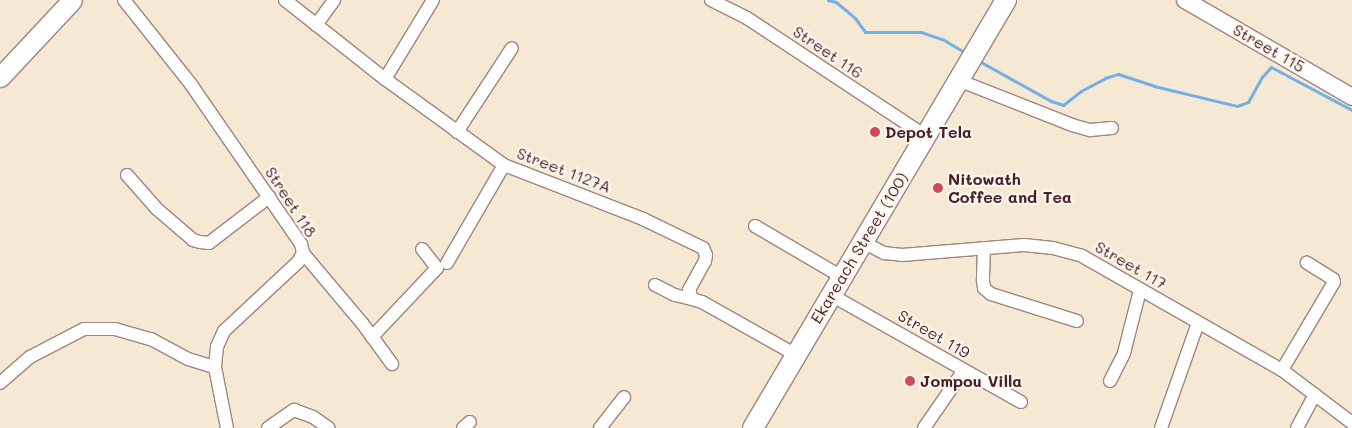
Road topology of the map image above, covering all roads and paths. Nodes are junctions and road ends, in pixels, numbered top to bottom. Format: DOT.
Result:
graph roads {
  1 [pos="72,0"];
  2 [pos="124,0"];
  3 [pos="284,0"];
  4 [pos="334,0"];
  5 [pos="433,0"];
  6 [pos="711,0"];
  7 [pos="1006,0"];
  8 [pos="1185,0"];
  9 [pos="316,25"];
  10 [pos="512,48"];
  11 [pos="962,74"];
  12 [pos="0,77"];
  13 [pos="385,79"];
  14 [pos="1352,96"];
  15 [pos="1112,128"];
  16 [pos="457,132"];
  17 [pos="925,136"];
  18 [pos="504,165"];
  19 [pos="127,175"];
  20 [pos="269,197"];
  21 [pos="755,226"];
  22 [pos="863,242"];
  23 [pos="984,248"];
  24 [pos="422,249"];
  25 [pos="303,254"];
  26 [pos="447,263"];
  27 [pos="1307,264"];
  28 [pos="842,277"];
  29 [pos="655,285"];
  30 [pos="1140,290"];
  31 [pos="832,295"];
  32 [pos="692,299"];
  33 [pos="1077,321"];
  34 [pos="1198,323"];
  35 [pos="372,337"];
  36 [pos="796,355"];
  37 [pos="392,364"];
  38 [pos="215,367"];
  39 [pos="964,370"];
  40 [pos="1282,370"];
  41 [pos="1110,381"];
  42 [pos="0,383"];
  43 [pos="1315,394"];
  44 [pos="624,397"];
  45 [pos="1021,402"];
  46 [pos="1352,423"];
  47 [pos="227,428"];
  48 [pos="268,428"];
  49 [pos="329,428"];
  50 [pos="600,428"];
  51 [pos="753,428"];
  52 [pos="924,428"];
  53 [pos="1161,428"];
  54 [pos="1297,428"];
  1 -- 12 [label="main road"];
  2 -- 20 [label="street, Street 118"];
  3 -- 9 [label="street, Street 1127A"];
  4 -- 9 [label="street"];
  5 -- 13 [label="street"];
  6 -- 17 [label="street, Street 116"];
  7 -- 11 [label="main road, Ekareach Street (100)"];
  8 -- 14 [label="street, Street 115"];
  9 -- 13 [label="street, Street 1127A"];
  10 -- 16 [label="street"];
  11 -- 15 [label="street"];
  11 -- 17 [label="main road, Ekareach Street (100)"];
  13 -- 16 [label="street, Street 1127A"];
  16 -- 18 [label="street, Street 1127A"];
  17 -- 22 [label="main road, Ekareach Street (100)"];
  18 -- 26 [label="street"];
  18 -- 32 [label="street, Street 1127A"];
  19 -- 20 [label="street"];
  20 -- 25 [label="street, Street 118"];
  21 -- 28 [label="street"];
  22 -- 23 [label="street, Street 117"];
  22 -- 28 [label="main road, Ekareach Street (100)"];
  23 -- 30 [label="street, Street 117"];
  23 -- 33 [label="street"];
  24 -- 35 [label="street"];
  25 -- 35 [label="street"];
  25 -- 38 [label="street, Street 118"];
  27 -- 40 [label="street"];
  28 -- 31 [label="main road, Ekareach Street (100)"];
  29 -- 32 [label="street"];
  30 -- 34 [label="street, Street 117"];
  30 -- 41 [label="street"];
  31 -- 36 [label="main road, Ekareach Street (100)"];
  31 -- 39 [label="street, Street 119"];
  32 -- 36 [label="street"];
  34 -- 40 [label="street, Street 117"];
  34 -- 53 [label="street"];
  35 -- 37 [label="street"];
  36 -- 51 [label="main road, Ekareach Street (100)"];
  38 -- 42 [label="street"];
  38 -- 47 [label="street, Street 118"];
  39 -- 45 [label="street, Street 119"];
  39 -- 52 [label="street"];
  40 -- 43 [label="street, Street 117"];
  43 -- 46 [label="street, Street 117"];
  43 -- 54 [label="street"];
  44 -- 50 [label="street"];
  48 -- 49 [label="street"];
}
